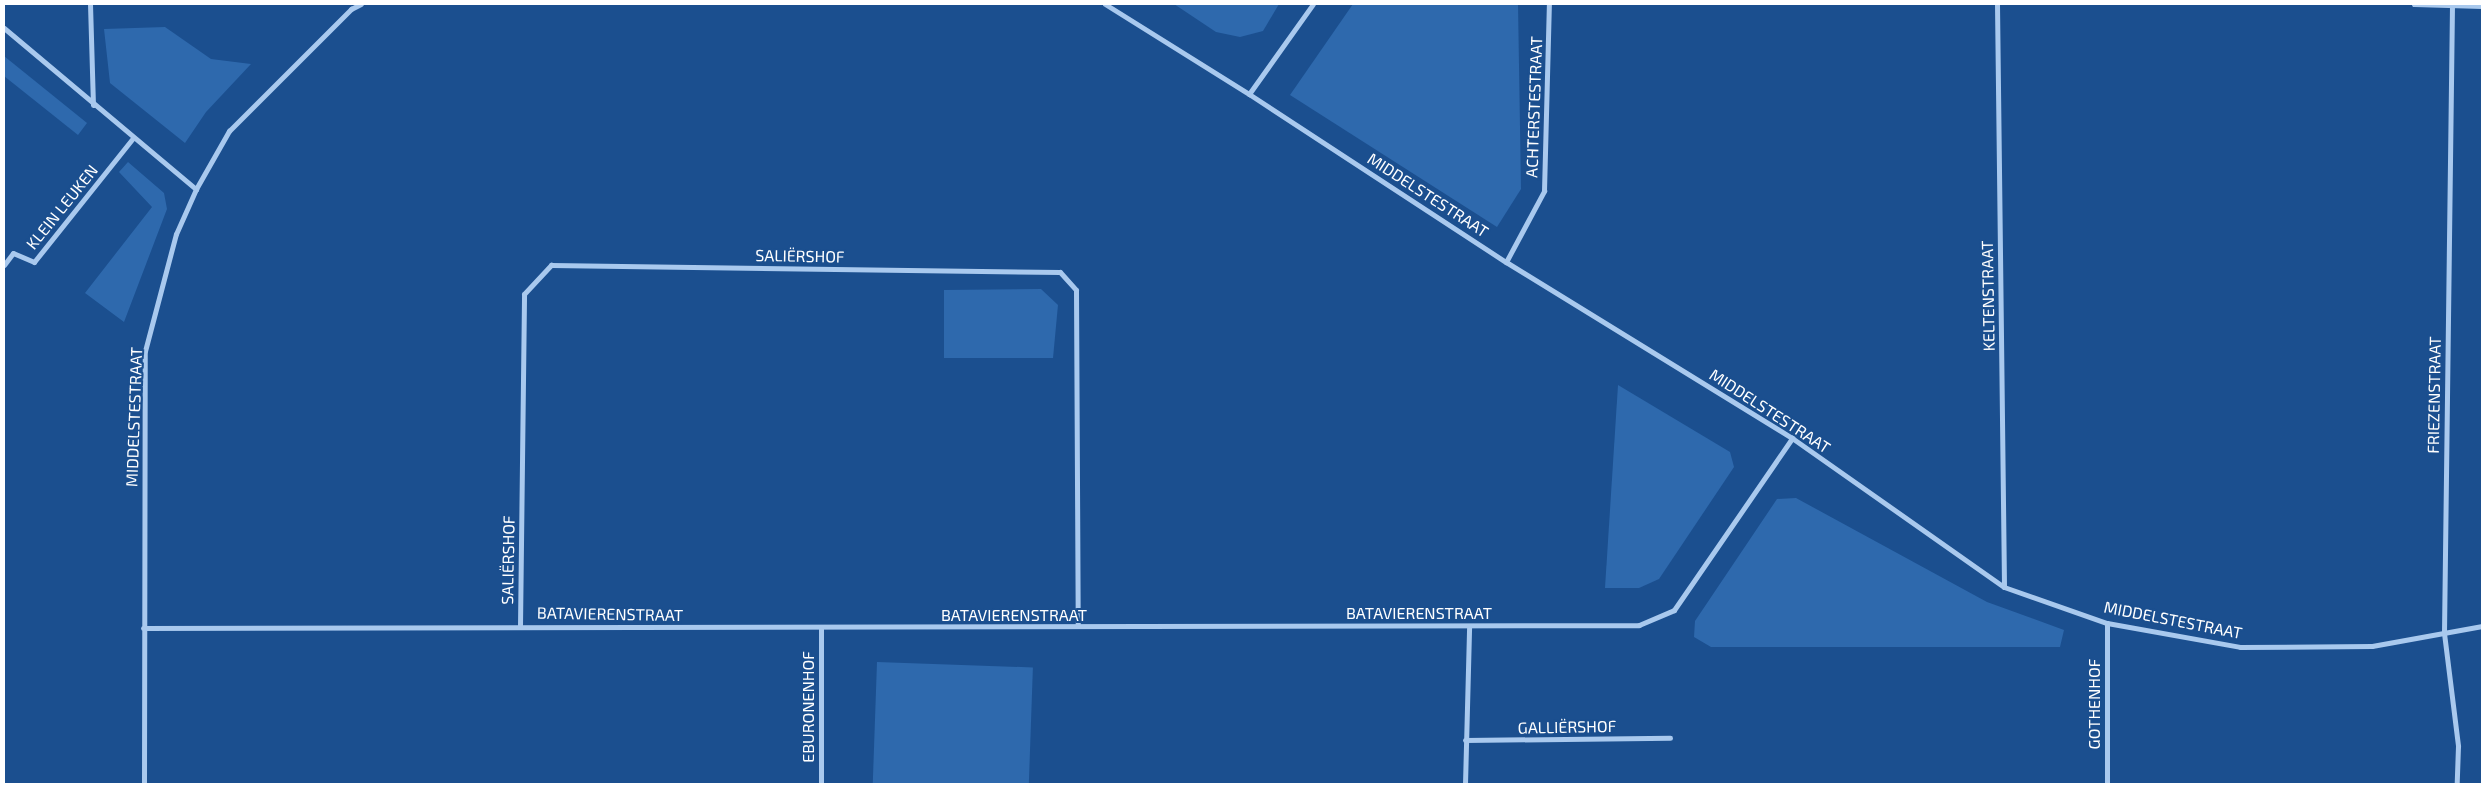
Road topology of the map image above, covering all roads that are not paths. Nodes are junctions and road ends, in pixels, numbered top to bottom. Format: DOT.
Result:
graph roads {
  1 [pos="90,4"];
  2 [pos="361,4"];
  3 [pos="1105,4"];
  4 [pos="1313,4"];
  5 [pos="1549,4"];
  6 [pos="1997,4"];
  7 [pos="2414,4"];
  8 [pos="2452,5"];
  9 [pos="2482,6"];
  10 [pos="4,28"];
  11 [pos="1250,94"];
  12 [pos="93,105"];
  13 [pos="133,138"];
  14 [pos="196,189"];
  15 [pos="1506,262"];
  16 [pos="4,265"];
  17 [pos="1792,438"];
  18 [pos="2004,588"];
  19 [pos="2107,623"];
  20 [pos="520,626"];
  21 [pos="1078,626"];
  22 [pos="1469,626"];
  23 [pos="2482,626"];
  24 [pos="143,628"];
  25 [pos="821,629"];
  26 [pos="2444,633"];
  27 [pos="1670,738"];
  28 [pos="1465,740"];
  29 [pos="144,784"];
  30 [pos="821,784"];
  31 [pos="1465,784"];
  32 [pos="2107,784"];
  33 [pos="2458,784"];
  1 -- 12 [label="street"];
  2 -- 14 [label="street, MIDDELSTESTRAAT"];
  3 -- 11 [label="street, MIDDELSTESTRAAT"];
  4 -- 11 [label="street"];
  5 -- 15 [label="street, ACHTERSTESTRAAT"];
  6 -- 18 [label="street, KELTENSTRAAT"];
  7 -- 8 [label="street"];
  8 -- 9 [label="street"];
  8 -- 26 [label="street, FRIEZENSTRAAT"];
  10 -- 12 [label="street"];
  11 -- 15 [label="street, MIDDELSTESTRAAT"];
  12 -- 13 [label="street"];
  13 -- 14 [label="street"];
  13 -- 16 [label="street, KLEIN LEUKEN"];
  14 -- 24 [label="street, MIDDELSTESTRAAT"];
  15 -- 17 [label="street, MIDDELSTESTRAAT"];
  17 -- 18 [label="street, MIDDELSTESTRAAT"];
  17 -- 22 [label="street, BATAVIERENSTRAAT"];
  18 -- 19 [label="street, MIDDELSTESTRAAT"];
  19 -- 26 [label="street, MIDDELSTESTRAAT"];
  19 -- 32 [label="street, GOTHENHOF"];
  20 -- 21 [label="street, SALIËRSHOF"];
  20 -- 24 [label="street, BATAVIERENSTRAAT"];
  20 -- 25 [label="street, BATAVIERENSTRAAT"];
  21 -- 22 [label="street, BATAVIERENSTRAAT"];
  21 -- 25 [label="street, BATAVIERENSTRAAT"];
  22 -- 28 [label="street"];
  23 -- 26 [label="street, MIDDELSTESTRAAT"];
  24 -- 29 [label="street, MIDDELSTESTRAAT"];
  25 -- 30 [label="street, EBURONENHOF"];
  26 -- 33 [label="street, FRIEZENSTRAAT"];
  27 -- 28 [label="street, GALLIËRSHOF"];
  28 -- 31 [label="street"];
}
